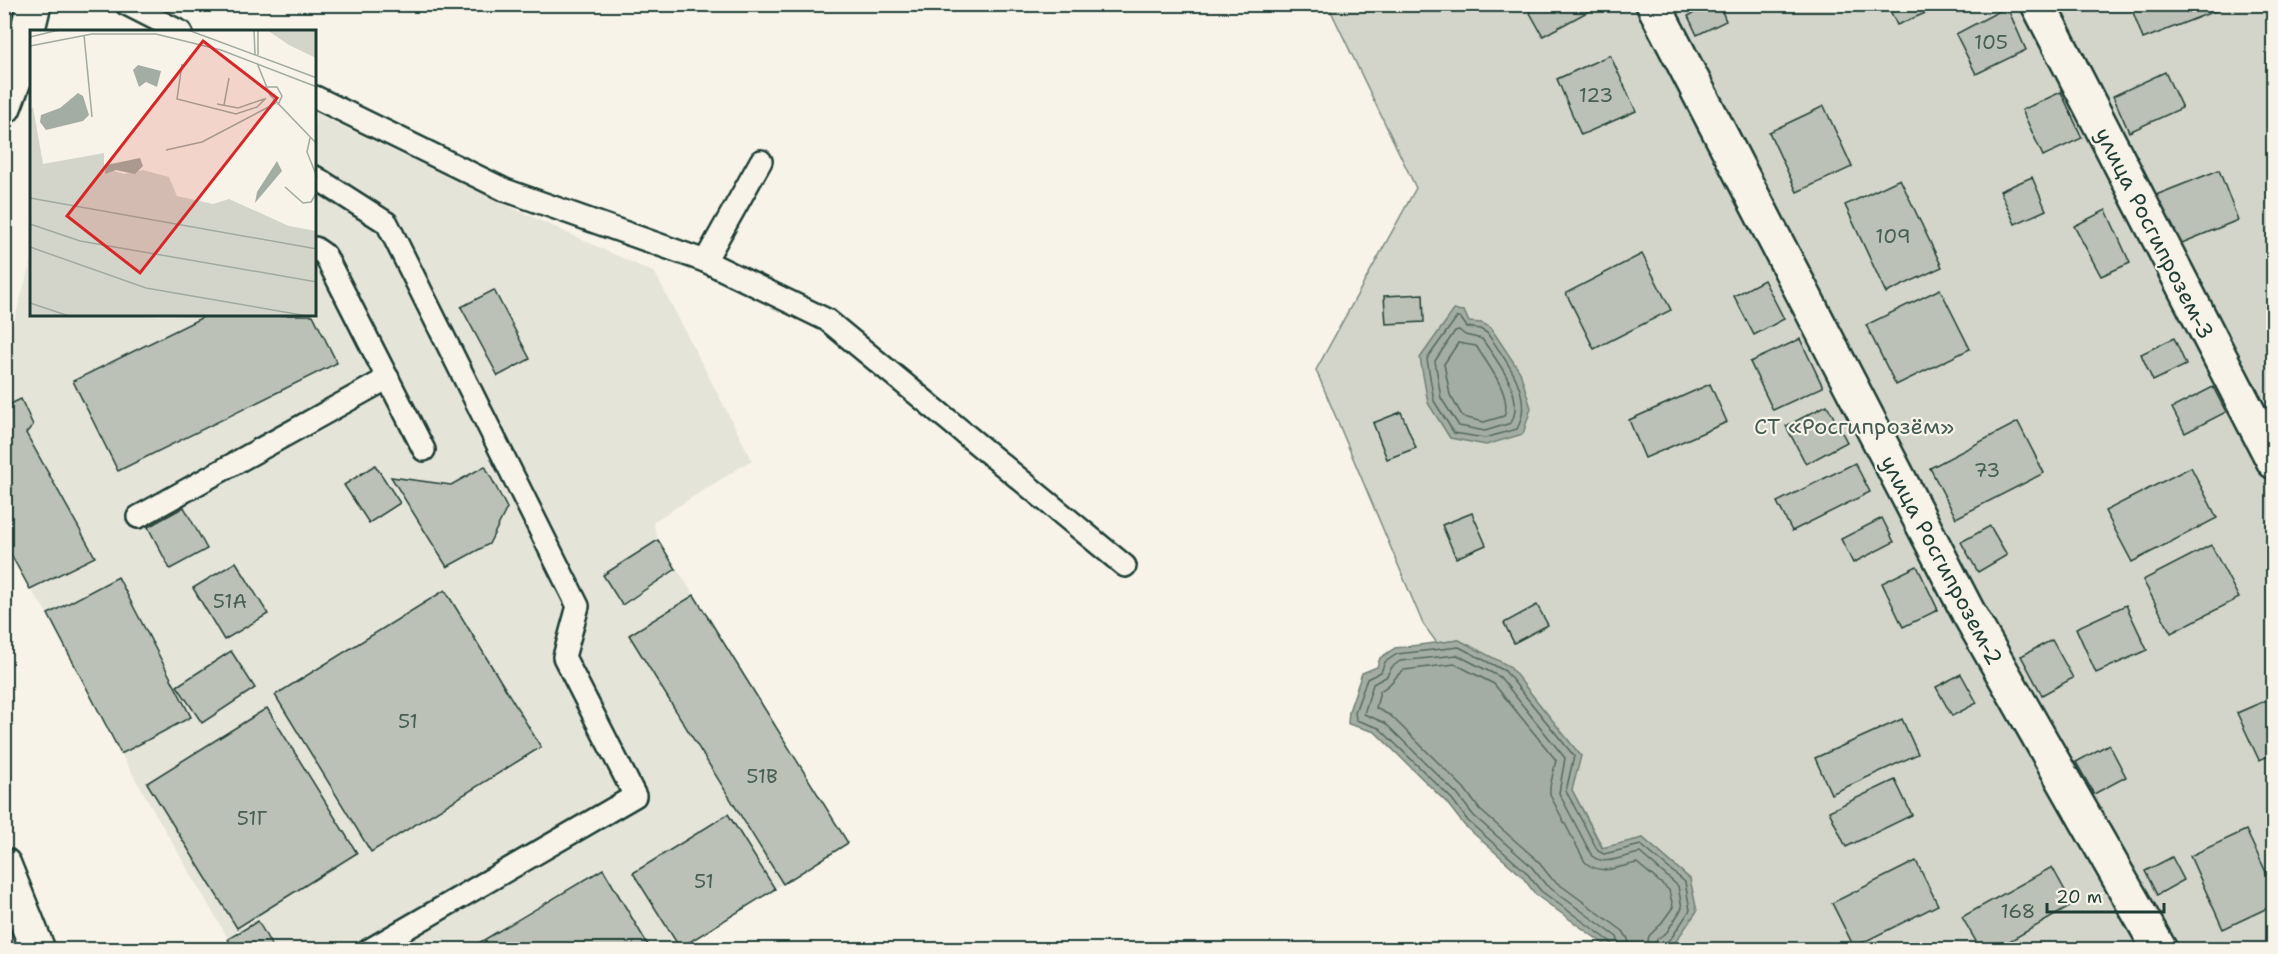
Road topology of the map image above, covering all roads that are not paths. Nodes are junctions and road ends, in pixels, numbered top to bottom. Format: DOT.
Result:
graph roads {
  1 [pos="34,4"];
  2 [pos="126,4"];
  3 [pos="1653,4"];
  4 [pos="2038,4"];
  5 [pos="31,30"];
  6 [pos="177,30"];
  7 [pos="30,34"];
  8 [pos="25,71"];
  9 [pos="316,97"];
  10 [pos="4,107"];
  11 [pos="761,161"];
  12 [pos="316,178"];
  13 [pos="316,249"];
  14 [pos="705,261"];
  15 [pos="388,378"];
  16 [pos="424,450"];
  17 [pos="2274,462"];
  18 [pos="138,517"];
  19 [pos="1125,566"];
  20 [pos="4,865"];
  21 [pos="38,950"];
  22 [pos="369,950"];
  23 [pos="2160,950"];
  1 -- 5 [label="street"];
  2 -- 6 [label="lane"];
  3 -- 23 [label="street, улица Росгипрозем-2"];
  4 -- 17 [label="street, улица Росгипрозем-3"];
  7 -- 8 [label="street"];
  8 -- 10 [label="street"];
  9 -- 14 [label="lane"];
  11 -- 14 [label="lane"];
  12 -- 22 [label="lane"];
  13 -- 15 [label="lane"];
  14 -- 19 [label="lane"];
  15 -- 16 [label="lane"];
  15 -- 18 [label="lane"];
  20 -- 21 [label="street"];
}
